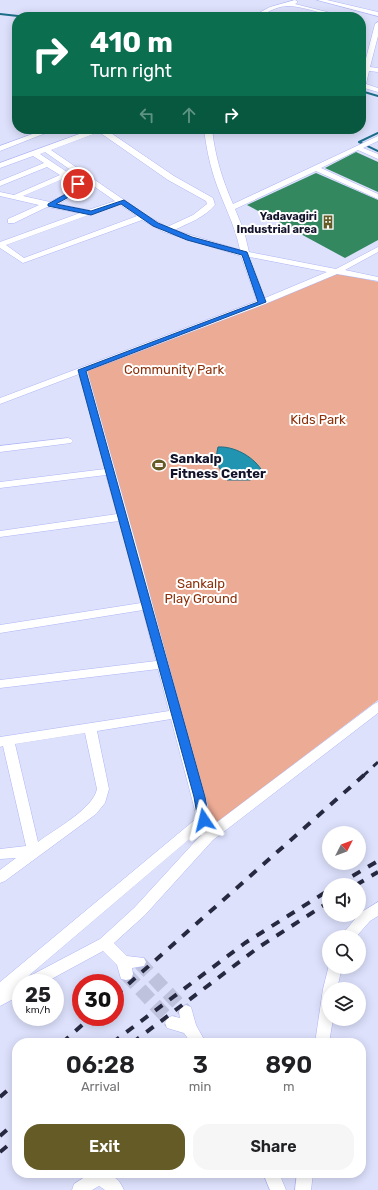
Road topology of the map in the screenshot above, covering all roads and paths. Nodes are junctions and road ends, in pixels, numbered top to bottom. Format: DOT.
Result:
graph roads {
  1 [pos="304,0"];
  2 [pos="320,0"];
  3 [pos="289,4"];
  4 [pos="354,8"];
  5 [pos="266,12"];
  6 [pos="323,12"];
  7 [pos="352,12"];
  8 [pos="378,14"];
  9 [pos="378,24"];
  10 [pos="366,63"];
  11 [pos="366,69"];
  12 [pos="378,70"];
  13 [pos="366,86"];
  14 [pos="378,90"];
  15 [pos="39,134"];
  16 [pos="86,134"];
  17 [pos="107,134"];
  18 [pos="209,134"];
  19 [pos="378,138"];
  20 [pos="359,148"];
  21 [pos="0,149"];
  22 [pos="45,149"];
  23 [pos="33,153"];
  24 [pos="378,157"];
  25 [pos="48,164"];
  26 [pos="0,166"];
  27 [pos="316,168"];
  28 [pos="66,175"];
  29 [pos="0,184"];
  30 [pos="0,194"];
  31 [pos="15,197"];
  32 [pos="378,197"];
  33 [pos="121,201"];
  34 [pos="210,203"];
  35 [pos="230,204"];
  36 [pos="49,205"];
  37 [pos="91,213"];
  38 [pos="143,217"];
  39 [pos="11,221"];
  40 [pos="168,230"];
  41 [pos="0,244"];
  42 [pos="377,250"];
  43 [pos="245,254"];
  44 [pos="337,271"];
  45 [pos="378,279"];
  46 [pos="262,302"];
  47 [pos="82,370"];
  48 [pos="0,401"];
  49 [pos="68,441"];
  50 [pos="0,449"];
  51 [pos="110,471"];
  52 [pos="0,485"];
  53 [pos="123,517"];
  54 [pos="0,534"];
  55 [pos="147,606"];
  56 [pos="0,630"];
  57 [pos="163,664"];
  58 [pos="0,684"];
  59 [pos="378,707"];
  60 [pos="177,714"];
  61 [pos="90,728"];
  62 [pos="4,741"];
  63 [pos="204,820"];
  64 [pos="208,836"];
  65 [pos="34,851"];
  66 [pos="0,854"];
  67 [pos="0,878"];
  68 [pos="378,908"];
  69 [pos="353,930"];
  70 [pos="105,943"];
  71 [pos="139,962"];
  72 [pos="47,974"];
  73 [pos="0,991"];
  74 [pos="12,993"];
  75 [pos="0,999"];
  76 [pos="186,1012"];
  77 [pos="172,1023"];
  78 [pos="324,1026"];
  79 [pos="188,1027"];
  80 [pos="196,1038"];
  81 [pos="323,1038"];
  82 [pos="273,1178"];
  83 [pos="304,1178"];
  84 [pos="80,1190"];
  85 [pos="116,1190"];
  86 [pos="278,1190"];
  87 [pos="302,1190"];
  1 -- 3 [label="street"];
  2 -- 4 [label="street"];
  3 -- 5 [label="street"];
  3 -- 6 [label="street"];
  4 -- 7 [label="street"];
  4 -- 8 [label="street"];
  9 -- 10 [label="street"];
  11 -- 12 [label="street"];
  13 -- 14 [label="street"];
  15 -- 21 [label="street"];
  16 -- 22 [label="street"];
  17 -- 34 [label="street"];
  18 -- 35 [label="street"];
  19 -- 20 [label="street"];
  20 -- 24 [label="street"];
  20 -- 27 [label="street"];
  22 -- 23 [label="street"];
  22 -- 33 [label="street"];
  23 -- 25 [label="street"];
  23 -- 26 [label="street"];
  25 -- 28 [label="street"];
  25 -- 29 [label="street"];
  27 -- 32 [label="street"];
  27 -- 35 [label="street"];
  28 -- 31 [label="street"];
  28 -- 36 [label="street"];
  30 -- 31 [label="street"];
  31 -- 36 [label="street"];
  33 -- 37 [label="street"];
  33 -- 38 [label="street"];
  34 -- 35 [label="street"];
  34 -- 40 [label="street"];
  35 -- 43 [label="street"];
  36 -- 37 [label="street"];
  36 -- 39 [label="street"];
  37 -- 41 [label="street"];
  38 -- 40 [label="street"];
  38 -- 41 [label="street"];
  40 -- 43 [label="street"];
  42 -- 44 [label="street"];
  43 -- 44 [label="street"];
  43 -- 46 [label="street"];
  44 -- 45 [label="street"];
  44 -- 46 [label="street"];
  46 -- 47 [label="street"];
  47 -- 48 [label="street"];
  47 -- 51 [label="street"];
  49 -- 50 [label="street"];
  51 -- 52 [label="street"];
  51 -- 53 [label="street"];
  53 -- 54 [label="street"];
  53 -- 55 [label="street"];
  55 -- 56 [label="street"];
  55 -- 57 [label="street"];
  57 -- 58 [label="street"];
  57 -- 60 [label="street"];
  59 -- 64 [label="street"];
  60 -- 61 [label="street"];
  60 -- 63 [label="street"];
  61 -- 62 [label="street"];
  61 -- 65 [label="street"];
  62 -- 65 [label="street"];
  63 -- 64 [label="street"];
  63 -- 73 [label="street"];
  64 -- 70 [label="street"];
  65 -- 66 [label="street"];
  65 -- 67 [label="street"];
  68 -- 69 [label="street"];
  70 -- 71 [label="street"];
  70 -- 72 [label="street"];
  74 -- 75 [label="street"];
  76 -- 79 [label="street"];
  77 -- 79 [label="street"];
  78 -- 81 [label="street"];
  79 -- 80 [label="street"];
  82 -- 86 [label="street"];
  83 -- 87 [label="street"];
  84 -- 85 [label="street"];
}
